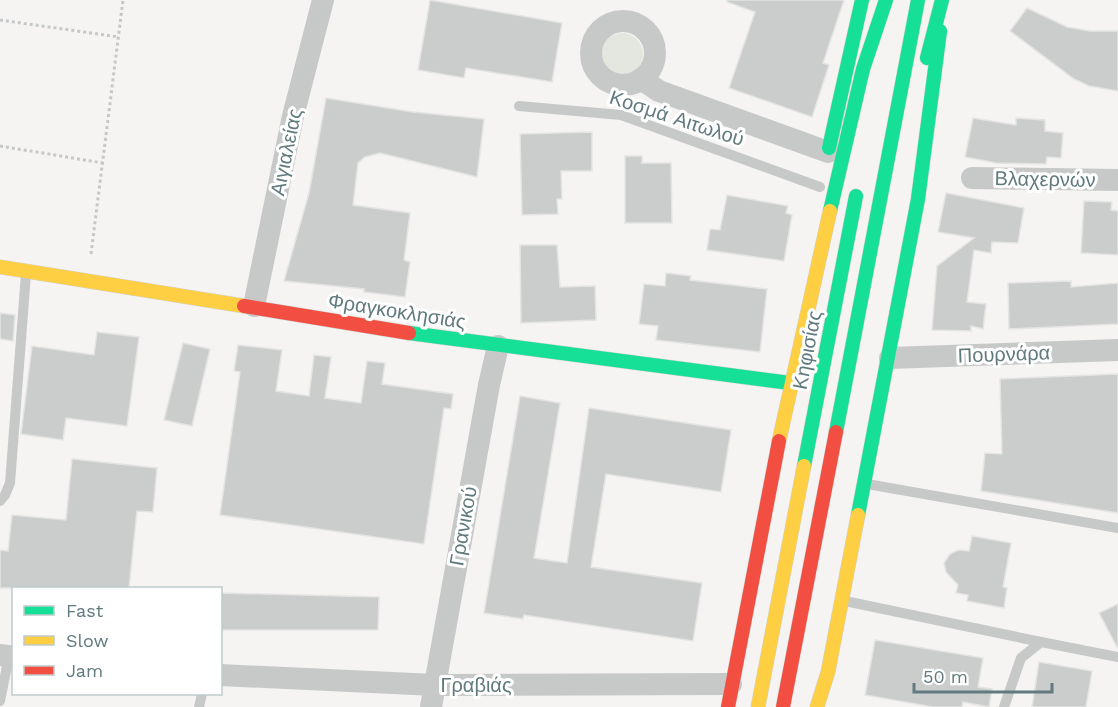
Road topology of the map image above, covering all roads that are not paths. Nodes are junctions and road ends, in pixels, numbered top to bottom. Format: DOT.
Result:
graph roads {
  1 [pos="323,0"];
  2 [pos="862,0"];
  3 [pos="886,0"];
  4 [pos="894,0"];
  5 [pos="918,0"];
  6 [pos="943,0"];
  7 [pos="882,59"];
  8 [pos="641,79"];
  9 [pos="916,100"];
  10 [pos="519,106"];
  11 [pos="908,134"];
  12 [pos="828,152"];
  13 [pos="860,177"];
  14 [pos="972,178"];
  15 [pos="1118,180"];
  16 [pos="820,187"];
  17 [pos="0,267"];
  18 [pos="817,270"];
  19 [pos="27,271"];
  20 [pos="254,306"];
  21 [pos="855,338"];
  22 [pos="498,346"];
  23 [pos="1118,350"];
  24 [pos="890,358"];
  25 [pos="790,383"];
  26 [pos="864,483"];
  27 [pos="0,501"];
  28 [pos="1118,528"];
  29 [pos="842,601"];
  30 [pos="1041,642"];
  31 [pos="7,656"];
  32 [pos="1118,657"];
  33 [pos="828,672"];
  34 [pos="222,675"];
  35 [pos="729,695"];
  36 [pos="433,696"];
  37 [pos="0,701"];
  38 [pos="721,707"];
  39 [pos="758,707"];
  40 [pos="783,707"];
  41 [pos="817,707"];
  42 [pos="827,707"];
  43 [pos="1004,707"];
  1 -- 20 [label="street, Αιγιαλείας"];
  2 -- 12 [label="main road"];
  3 -- 18 [label="main road"];
  4 -- 7 [label="main road"];
  5 -- 21 [label="main road"];
  6 -- 9 [label="main road"];
  6 -- 24 [label="main road"];
  8 -- 12 [label="street"];
  10 -- 16 [label="lane, Κοσμά Αιτωλού"];
  11 -- 21 [label="main road"];
  12 -- 16 [label="main road"];
  13 -- 39 [label="main road, Κηφισίας"];
  14 -- 15 [label="street, Βλαχερνών"];
  16 -- 18 [label="main road"];
  17 -- 19 [label="main road, Φραγκοκλησιάς"];
  18 -- 25 [label="main road, Κηφισίας"];
  19 -- 20 [label="main road, Φραγκοκλησιάς"];
  19 -- 27 [label="lane"];
  20 -- 22 [label="main road, Φραγκοκλησιάς"];
  21 -- 40 [label="main road"];
  22 -- 25 [label="main road, Φραγκοκλησιάς"];
  22 -- 36 [label="street, Γρανικού"];
  23 -- 24 [label="street, Πουρνάρα"];
  24 -- 26 [label="main road"];
  25 -- 35 [label="main road, Κηφισίας"];
  26 -- 28 [label="lane"];
  26 -- 29 [label="main road"];
  29 -- 30 [label="lane"];
  29 -- 33 [label="main road"];
  30 -- 32 [label="lane"];
  30 -- 43 [label="lane"];
  31 -- 37 [label="lane"];
  33 -- 41 [label="main road"];
  33 -- 42 [label="main road"];
  34 -- 36 [label="street, Γραβιάς"];
  35 -- 36 [label="street, Γραβιάς"];
  35 -- 38 [label="main road"];
}
